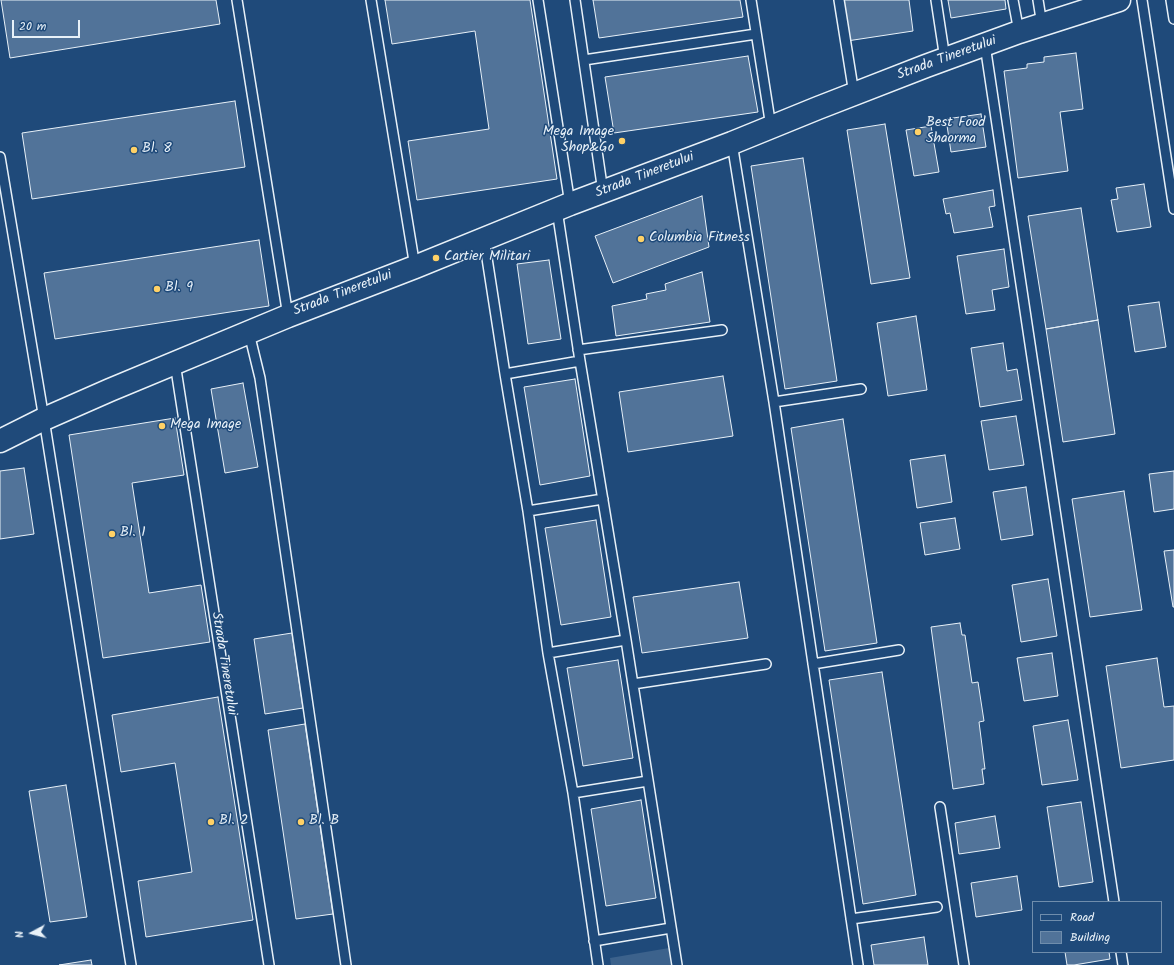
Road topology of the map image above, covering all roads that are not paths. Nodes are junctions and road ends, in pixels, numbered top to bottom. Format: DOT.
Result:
graph roads {
  1 [pos="237,0"];
  2 [pos="371,0"];
  3 [pos="538,0"];
  4 [pos="574,0"];
  5 [pos="751,0"];
  6 [pos="839,0"];
  7 [pos="936,0"];
  8 [pos="1013,0"];
  9 [pos="1038,0"];
  10 [pos="1118,0"];
  11 [pos="1142,0"];
  12 [pos="1171,0"];
  13 [pos="1174,19"];
  14 [pos="1042,25"];
  15 [pos="1018,32"];
  16 [pos="756,34"];
  17 [pos="985,45"];
  18 [pos="945,59"];
  19 [pos="584,60"];
  20 [pos="854,94"];
  21 [pos="771,127"];
  22 [pos="732,143"];
  23 [pos="0,157"];
  24 [pos="602,192"];
  25 [pos="563,206"];
  26 [pos="1174,209"];
  27 [pos="484,239"];
  28 [pos="415,267"];
  29 [pos="288,316"];
  30 [pos="722,330"];
  31 [pos="249,333"];
  32 [pos="578,350"];
  33 [pos="580,361"];
  34 [pos="176,363"];
  35 [pos="505,374"];
  36 [pos="861,389"];
  37 [pos="774,402"];
  38 [pos="44,419"];
  39 [pos="0,441"];
  40 [pos="603,499"];
  41 [pos="528,511"];
  42 [pos="626,640"];
  43 [pos="899,650"];
  44 [pos="548,653"];
  45 [pos="766,664"];
  46 [pos="813,664"];
  47 [pos="633,684"];
  48 [pos="648,781"];
  49 [pos="572,793"];
  50 [pos="940,807"];
  51 [pos="1114,901"];
  52 [pos="937,906"];
  53 [pos="851,919"];
  54 [pos="670,928"];
  55 [pos="594,941"];
  56 [pos="1121,953"];
  57 [pos="131,965"];
  58 [pos="270,965"];
  59 [pos="346,965"];
  60 [pos="598,965"];
  61 [pos="676,965"];
  62 [pos="858,965"];
  63 [pos="964,965"];
  64 [pos="1123,965"];
  1 -- 29 [label="lane"];
  2 -- 28 [label="lane"];
  3 -- 25 [label="lane"];
  4 -- 19 [label="lane"];
  5 -- 16 [label="lane"];
  6 -- 20 [label="lane"];
  7 -- 18 [label="lane"];
  8 -- 15 [label="lane"];
  9 -- 14 [label="lane"];
  10 -- 14 [label="street, Strada Tineretului"];
  11 -- 26 [label="lane"];
  12 -- 13 [label="lane"];
  14 -- 15 [label="street, Strada Tineretului"];
  15 -- 17 [label="street, Strada Tineretului"];
  16 -- 19 [label="lane"];
  16 -- 21 [label="lane"];
  17 -- 18 [label="street, Strada Tineretului"];
  17 -- 51 [label="lane"];
  18 -- 20 [label="street, Strada Tineretului"];
  19 -- 24 [label="lane"];
  20 -- 21 [label="street, Strada Tineretului"];
  21 -- 22 [label="street, Strada Tineretului"];
  22 -- 24 [label="street, Strada Tineretului"];
  22 -- 37 [label="lane"];
  23 -- 38 [label="lane"];
  24 -- 25 [label="street, Strada Tineretului"];
  25 -- 27 [label="street, Strada Tineretului"];
  25 -- 32 [label="lane"];
  27 -- 28 [label="street, Strada Tineretului"];
  27 -- 35 [label="lane"];
  28 -- 29 [label="street, Strada Tineretului"];
  29 -- 31 [label="street, Strada Tineretului"];
  30 -- 32 [label="lane"];
  31 -- 34 [label="street, Strada Tineretului"];
  31 -- 59 [label="lane"];
  32 -- 33 [label="lane"];
  33 -- 35 [label="lane"];
  33 -- 40 [label="lane"];
  34 -- 38 [label="street, Strada Tineretului"];
  34 -- 58 [label="lane, Strada Tineretului"];
  35 -- 41 [label="lane"];
  36 -- 37 [label="lane"];
  37 -- 46 [label="lane"];
  38 -- 39 [label="street, Strada Tineretului"];
  38 -- 57 [label="lane"];
  40 -- 41 [label="lane"];
  40 -- 42 [label="lane"];
  41 -- 44 [label="lane"];
  42 -- 44 [label="lane"];
  42 -- 47 [label="lane"];
  43 -- 46 [label="lane"];
  44 -- 49 [label="lane"];
  45 -- 47 [label="lane"];
  46 -- 53 [label="lane"];
  47 -- 48 [label="lane"];
  48 -- 49 [label="lane"];
  48 -- 54 [label="lane"];
  49 -- 55 [label="lane"];
  50 -- 63 [label="lane"];
  52 -- 53 [label="lane"];
  53 -- 62 [label="lane"];
  54 -- 55 [label="lane"];
  54 -- 61 [label="lane"];
  55 -- 60 [label="lane"];
  56 -- 64 [label="lane"];
}
